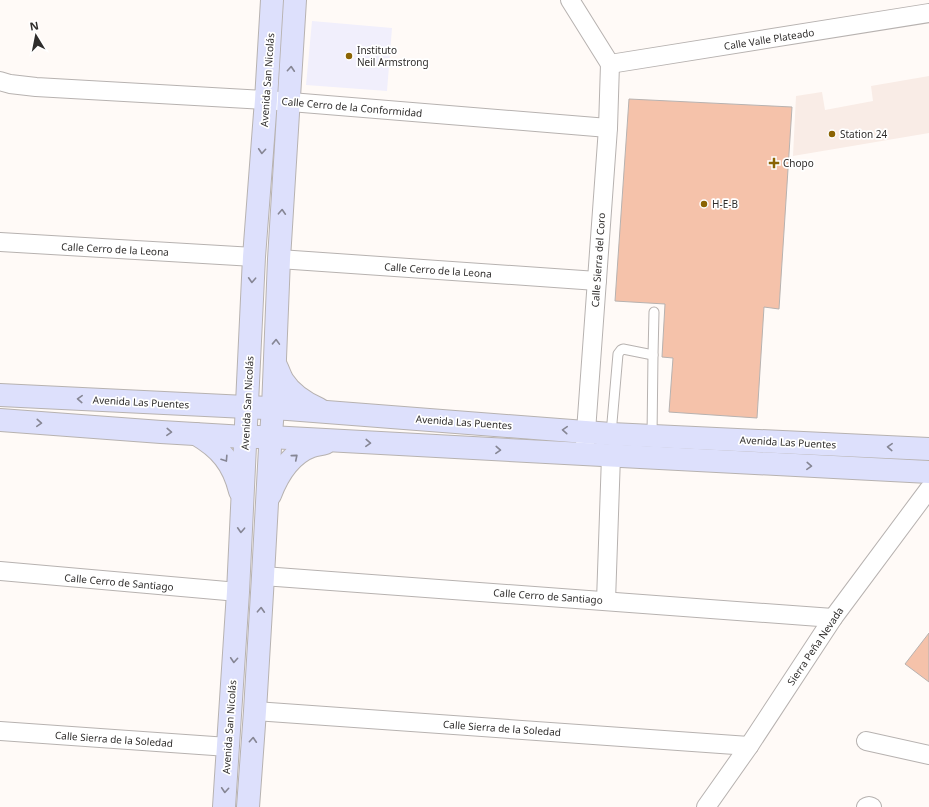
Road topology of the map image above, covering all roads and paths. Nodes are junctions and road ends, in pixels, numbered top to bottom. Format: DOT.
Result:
graph roads {
  1 [pos="272,0"];
  2 [pos="295,0"];
  3 [pos="570,0"];
  4 [pos="929,14"];
  5 [pos="610,64"];
  6 [pos="0,80"];
  7 [pos="266,100"];
  8 [pos="289,102"];
  9 [pos="608,128"];
  10 [pos="0,242"];
  11 [pos="254,257"];
  12 [pos="279,259"];
  13 [pos="597,281"];
  14 [pos="654,312"];
  15 [pos="653,355"];
  16 [pos="249,361"];
  17 [pos="275,364"];
  18 [pos="0,395"];
  19 [pos="205,405"];
  20 [pos="246,407"];
  21 [pos="273,408"];
  22 [pos="324,412"];
  23 [pos="0,420"];
  24 [pos="586,432"];
  25 [pos="196,434"];
  26 [pos="611,434"];
  27 [pos="652,436"];
  28 [pos="245,437"];
  29 [pos="270,437"];
  30 [pos="336,441"];
  31 [pos="782,442"];
  32 [pos="929,449"];
  33 [pos="584,455"];
  34 [pos="612,456"];
  35 [pos="649,457"];
  36 [pos="929,472"];
  37 [pos="929,489"];
  38 [pos="242,500"];
  39 [pos="267,501"];
  40 [pos="0,571"];
  41 [pos="263,576"];
  42 [pos="238,592"];
  43 [pos="606,601"];
  44 [pos="833,618"];
  45 [pos="255,711"];
  46 [pos="0,731"];
  47 [pos="866,741"];
  48 [pos="749,746"];
  49 [pos="228,747"];
  50 [pos="929,755"];
  51 [pos="224,807"];
  52 [pos="248,807"];
  53 [pos="706,807"];
  1 -- 7 [label="street, Avenida San Nicolás"];
  8 -- 2 [label="street, one-way"];
  3 -- 5 [label="street"];
  4 -- 5 [label="street, Calle Valle Plateado"];
  5 -- 9 [label="street, Calle Sierra del Coro"];
  6 -- 7 [label="street, Calle Cerro de la Conformidad"];
  7 -- 8 [label="street, Calle Cerro de la Conformidad"];
  7 -- 11 [label="street, Avenida San Nicolás, one-way"];
  8 -- 9 [label="street, Calle Cerro de la Conformidad"];
  12 -- 8 [label="street, one-way"];
  9 -- 13 [label="street, Calle Sierra del Coro"];
  10 -- 11 [label="street, Calle Cerro de la Leona"];
  11 -- 16 [label="street, Avenida San Nicolás, one-way"];
  12 -- 13 [label="street, Calle Cerro de la Leona"];
  17 -- 12 [label="street, one-way"];
  13 -- 24 [label="street, Calle Sierra del Coro"];
  14 -- 15 [label="lane"];
  15 -- 26 [label="lane"];
  15 -- 27 [label="lane"];
  16 -- 19 [label="street"];
  16 -- 20 [label="street, Avenida San Nicolás"];
  17 -- 21 [label="street"];
  17 -- 22 [label="street"];
  19 -- 18 [label="street, Avenida Las Puentes, one-way"];
  19 -- 20 [label="street, Avenida Las Puentes"];
  20 -- 21 [label="street, Avenida Las Puentes"];
  20 -- 28 [label="street, Avenida San Nicolás"];
  21 -- 22 [label="street, Avenida Las Puentes"];
  21 -- 29 [label="street"];
  24 -- 22 [label="street, Avenida Las Puentes, one-way"];
  23 -- 25 [label="street, one-way"];
  24 -- 26 [label="street, Avenida Las Puentes"];
  24 -- 33 [label="street, Calle Sierra del Coro"];
  25 -- 28 [label="street"];
  25 -- 38 [label="street, one-way"];
  26 -- 27 [label="street, Avenida Las Puentes"];
  27 -- 31 [label="street, Avenida Las Puentes"];
  28 -- 29 [label="street"];
  28 -- 38 [label="street, Avenida San Nicolás"];
  29 -- 30 [label="street"];
  29 -- 39 [label="street"];
  30 -- 33 [label="street, one-way"];
  39 -- 30 [label="street, one-way"];
  32 -- 31 [label="street, Avenida Las Puentes, one-way"];
  31 -- 35 [label="street"];
  33 -- 34 [label="street"];
  34 -- 35 [label="street"];
  34 -- 43 [label="street"];
  35 -- 36 [label="street, one-way"];
  37 -- 44 [label="street, Sierra Peña Nevada"];
  38 -- 42 [label="street, Avenida San Nicolás, one-way"];
  39 -- 41 [label="street"];
  40 -- 42 [label="street, Calle Cerro de Santiago"];
  41 -- 43 [label="street, Calle Cerro de Santiago"];
  45 -- 41 [label="street, one-way"];
  42 -- 49 [label="street, Avenida San Nicolás, one-way"];
  43 -- 44 [label="street, Calle Cerro de Santiago"];
  44 -- 48 [label="street, Sierra Peña Nevada"];
  45 -- 48 [label="street, Calle Sierra de la Soledad"];
  52 -- 45 [label="street, one-way"];
  46 -- 49 [label="street, Calle Sierra de la Soledad"];
  47 -- 50 [label="street"];
  48 -- 53 [label="street, Sierra Peña Nevada"];
  49 -- 51 [label="street, Avenida San Nicolás, one-way"];
}
